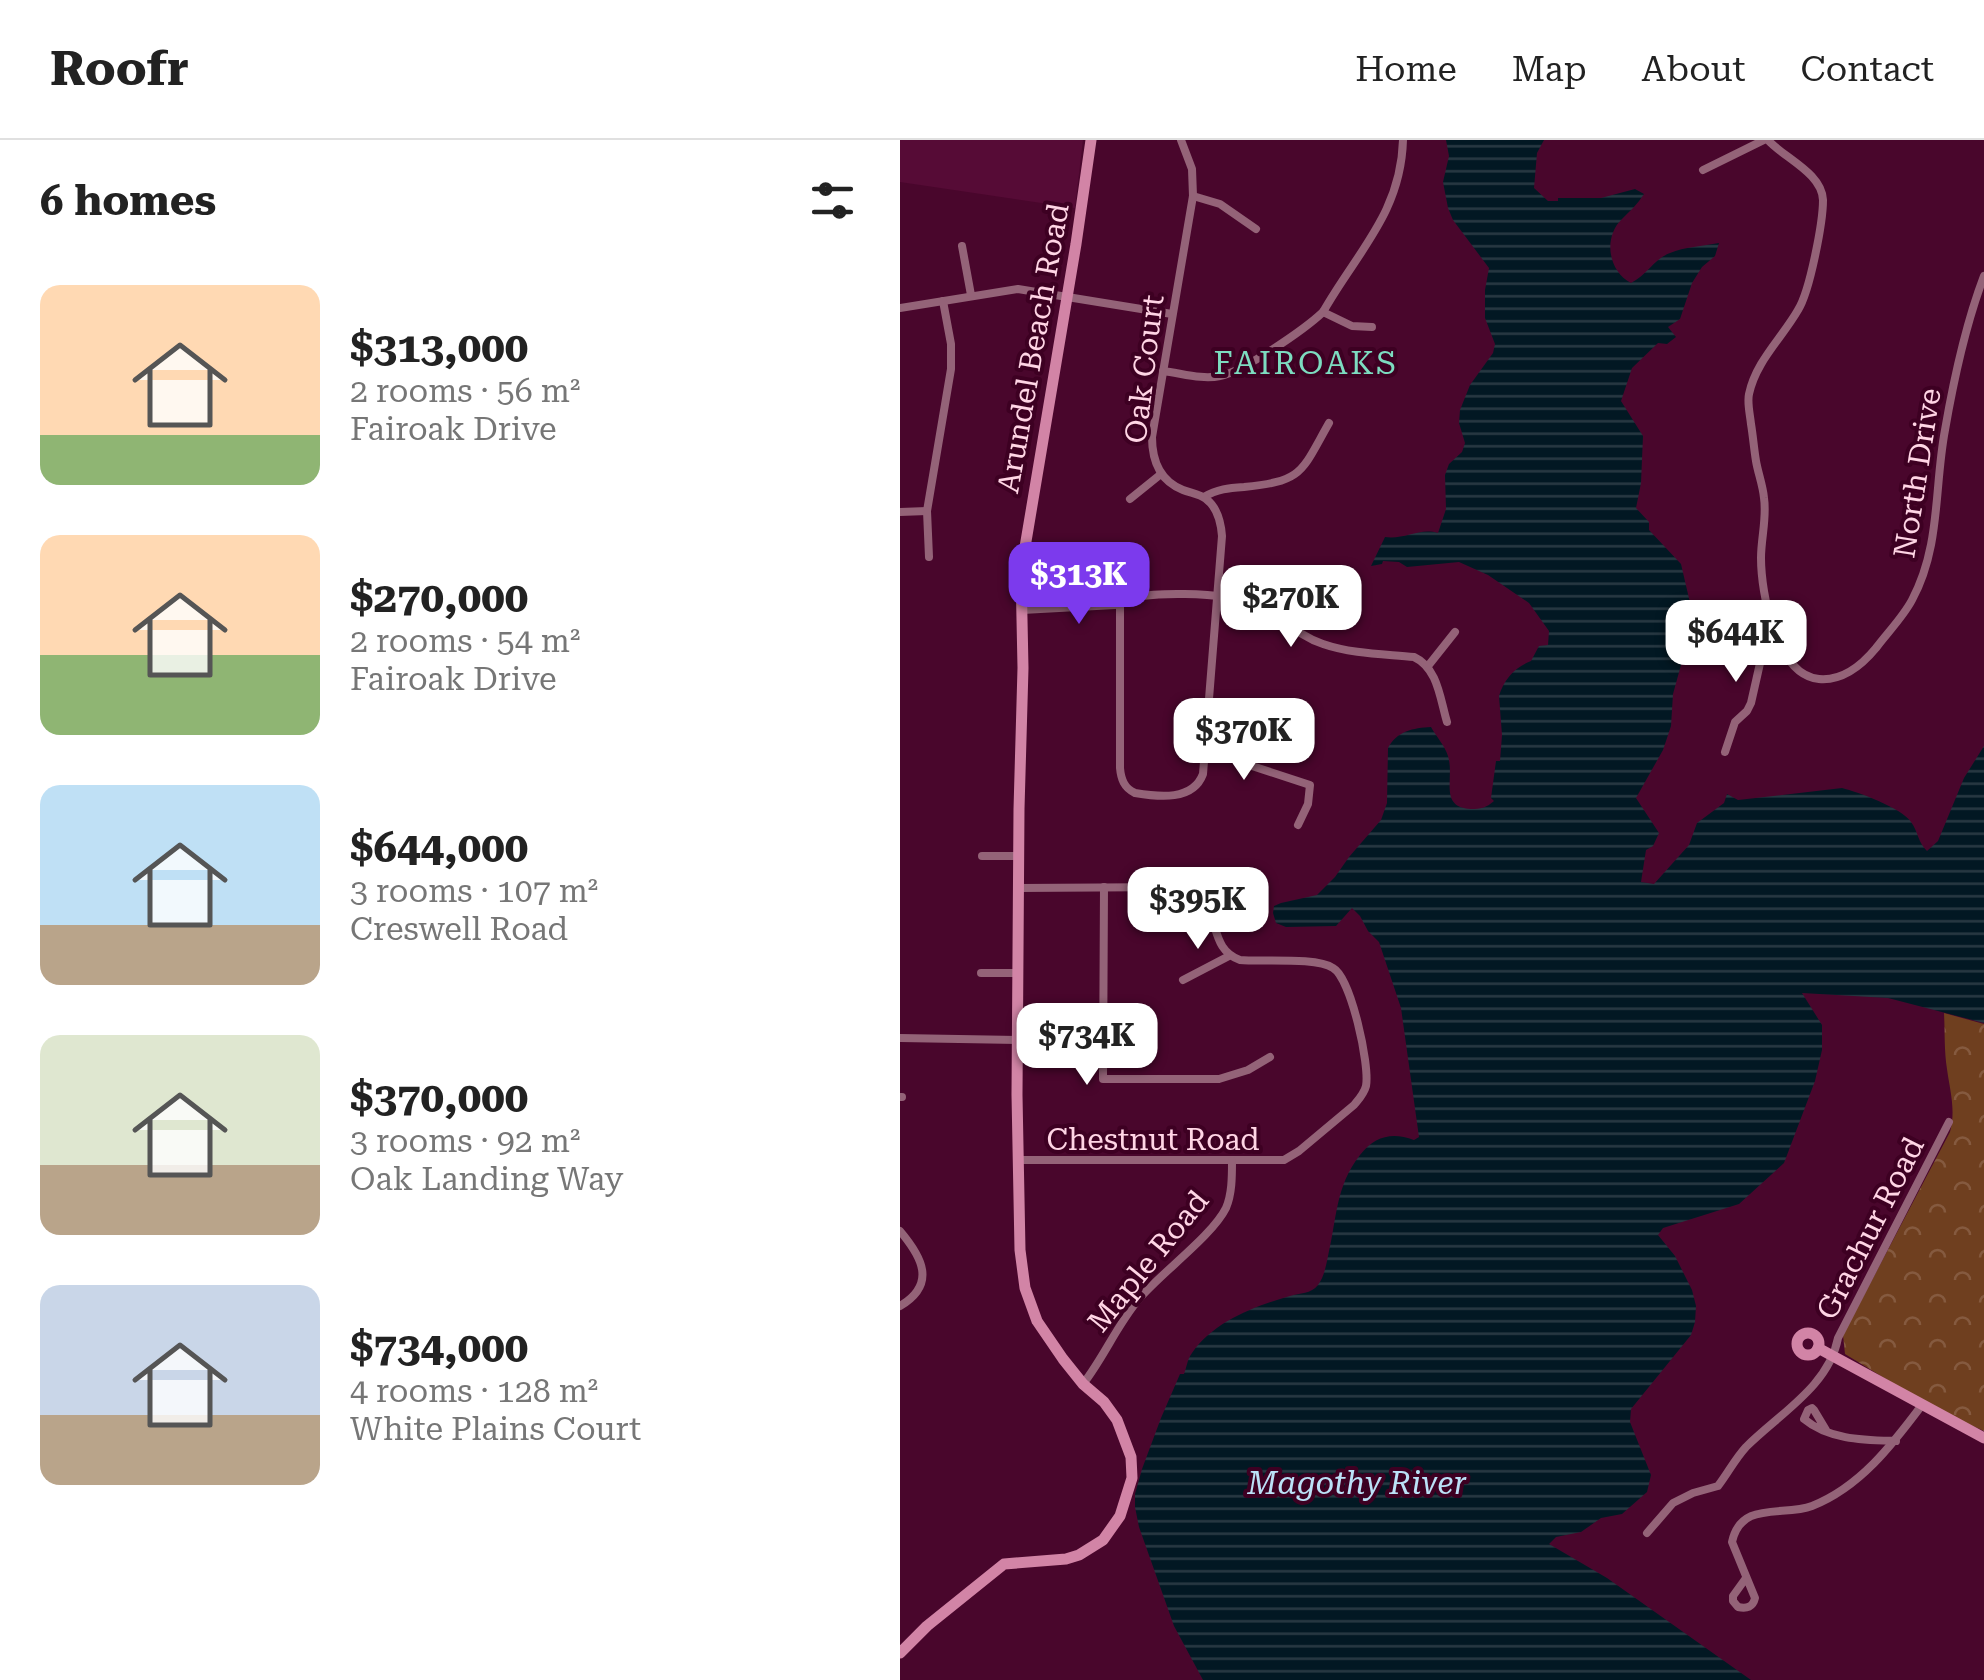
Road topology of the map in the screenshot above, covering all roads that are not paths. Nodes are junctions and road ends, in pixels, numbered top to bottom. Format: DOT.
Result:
graph roads {
  1 [pos="1091,140"];
  2 [pos="1193,140"];
  3 [pos="1403,140"];
  4 [pos="1766,140"];
  5 [pos="1182,142"];
  6 [pos="1703,170"];
  7 [pos="1193,196"];
  8 [pos="1256,229"];
  9 [pos="962,246"];
  10 [pos="1984,276"];
  11 [pos="971,295"];
  12 [pos="1067,298"];
  13 [pos="943,300"];
  14 [pos="900,308"];
  15 [pos="1323,312"];
  16 [pos="1172,314"];
  17 [pos="1372,327"];
  18 [pos="1163,371"];
  19 [pos="1328,422"];
  20 [pos="1161,474"];
  21 [pos="1204,497"];
  22 [pos="1130,500"];
  23 [pos="927,510"];
  24 [pos="900,512"];
  25 [pos="928,557"];
  26 [pos="1218,594"];
  27 [pos="1120,600"];
  28 [pos="1021,606"];
  29 [pos="1774,631"];
  30 [pos="1455,632"];
  31 [pos="1428,666"];
  32 [pos="1448,722"];
  33 [pos="1208,728"];
  34 [pos="1724,752"];
  35 [pos="1298,825"];
  36 [pos="982,856"];
  37 [pos="1019,856"];
  38 [pos="1104,887"];
  39 [pos="1019,888"];
  40 [pos="1229,956"];
  41 [pos="981,973"];
  42 [pos="1018,973"];
  43 [pos="1182,980"];
  44 [pos="900,1038"];
  45 [pos="1018,1040"];
  46 [pos="1270,1057"];
  47 [pos="1950,1122"];
  48 [pos="1019,1160"];
  49 [pos="1232,1162"];
  50 [pos="900,1231"];
  51 [pos="900,1306"];
  52 [pos="1818,1348"];
  53 [pos="1834,1356"];
  54 [pos="1083,1384"];
  55 [pos="1922,1405"];
  56 [pos="1826,1430"];
  57 [pos="1984,1438"];
  58 [pos="1896,1441"];
  59 [pos="1647,1533"];
  60 [pos="1746,1578"];
  61 [pos="900,1654"];
  1 -- 12 [label="street, Arundel Beach Road"];
  2 -- 5 [label="street"];
  3 -- 15 [label="street"];
  4 -- 6 [label="street"];
  4 -- 29 [label="street"];
  5 -- 7 [label="street, Oak Court"];
  7 -- 8 [label="street"];
  7 -- 16 [label="street, Oak Court"];
  9 -- 11 [label="street"];
  10 -- 29 [label="street, North Drive"];
  11 -- 12 [label="street"];
  11 -- 13 [label="street"];
  12 -- 16 [label="street"];
  12 -- 28 [label="street, Arundel Beach Road"];
  13 -- 14 [label="street"];
  13 -- 23 [label="street"];
  15 -- 17 [label="street"];
  15 -- 18 [label="street"];
  16 -- 18 [label="street, Oak Court"];
  18 -- 20 [label="street, Oak Court"];
  19 -- 21 [label="street"];
  20 -- 21 [label="street, Oak Court"];
  20 -- 22 [label="street"];
  21 -- 26 [label="street"];
  23 -- 24 [label="street"];
  23 -- 25 [label="street"];
  26 -- 27 [label="street"];
  26 -- 31 [label="street"];
  26 -- 33 [label="street"];
  27 -- 28 [label="street"];
  27 -- 33 [label="street"];
  28 -- 37 [label="street, Arundel Beach Road"];
  29 -- 34 [label="street"];
  30 -- 31 [label="street"];
  31 -- 32 [label="street"];
  33 -- 35 [label="street"];
  36 -- 37 [label="street"];
  37 -- 39 [label="street, Arundel Beach Road"];
  38 -- 39 [label="street"];
  38 -- 40 [label="street"];
  38 -- 46 [label="street"];
  39 -- 42 [label="street, Arundel Beach Road"];
  40 -- 43 [label="street"];
  40 -- 49 [label="street, Chestnut Road"];
  41 -- 42 [label="street"];
  42 -- 45 [label="street, Arundel Beach Road"];
  44 -- 45 [label="street"];
  45 -- 48 [label="street, Arundel Beach Road"];
  47 -- 53 [label="street, Grachur Road"];
  48 -- 49 [label="street, Chestnut Road"];
  48 -- 54 [label="street, Arundel Beach Road"];
  49 -- 54 [label="street, Maple Road"];
  50 -- 51 [label="street"];
  52 -- 53 [label="street"];
  53 -- 55 [label="street"];
  53 -- 59 [label="street, Grachur Road"];
  54 -- 61 [label="street, Arundel Beach Road"];
  55 -- 57 [label="street"];
  55 -- 58 [label="street"];
  56 -- 58 [label="street"];
  58 -- 60 [label="street"];
}
